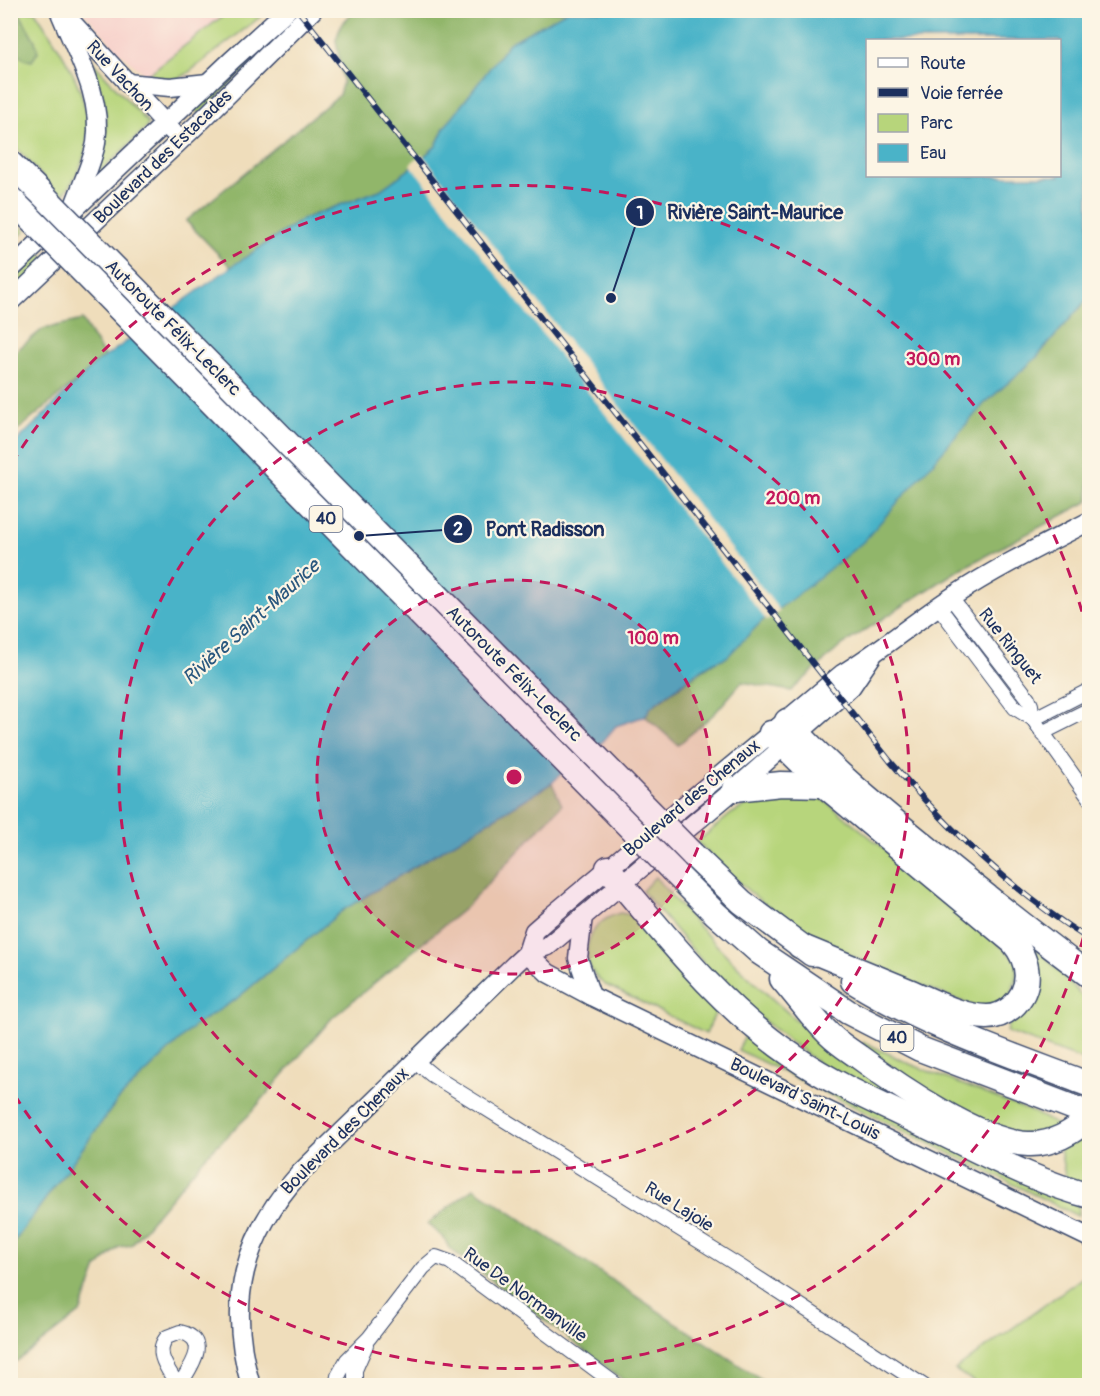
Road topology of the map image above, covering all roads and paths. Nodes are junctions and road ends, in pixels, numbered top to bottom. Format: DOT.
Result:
graph roads {
  1 [pos="61,10"];
  2 [pos="287,10"];
  3 [pos="313,10"];
  4 [pos="127,83"];
  5 [pos="208,83"];
  6 [pos="165,124"];
  7 [pos="181,140"];
  8 [pos="10,163"];
  9 [pos="18,206"];
  10 [pos="72,211"];
  11 [pos="10,270"];
  12 [pos="10,302"];
  13 [pos="1089,521"];
  14 [pos="944,602"];
  15 [pos="1089,690"];
  16 [pos="1089,709"];
  17 [pos="1033,719"];
  18 [pos="785,733"];
  19 [pos="1042,733"];
  20 [pos="824,785"];
  21 [pos="735,789"];
  22 [pos="1089,799"];
  23 [pos="615,876"];
  24 [pos="584,916"];
  25 [pos="1034,934"];
  26 [pos="800,946"];
  27 [pos="759,952"];
  28 [pos="527,953"];
  29 [pos="1089,976"];
  30 [pos="1089,993"];
  31 [pos="591,996"];
  32 [pos="415,1061"];
  33 [pos="1089,1085"];
  34 [pos="1089,1116"];
  35 [pos="1089,1196"];
  36 [pos="1089,1238"];
  37 [pos="369,1338"];
  38 [pos="355,1383"];
  39 [pos="337,1384"];
  40 [pos="251,1386"];
  41 [pos="618,1386"];
  42 [pos="924,1386"];
  1 -- 4 [label="street, Rue Vachon"];
  1 -- 10 [label="street"];
  2 -- 5 [label="street, Boulevard des Estacades"];
  3 -- 7 [label="street, Boulevard des Estacades"];
  4 -- 5 [label="street"];
  4 -- 6 [label="street, Rue Vachon"];
  5 -- 6 [label="street, Boulevard des Estacades"];
  6 -- 7 [label="street, Rue Vachon"];
  6 -- 10 [label="street, Boulevard des Estacades"];
  7 -- 12 [label="street, Boulevard des Estacades"];
  8 -- 26 [label="highway, Autoroute Félix-Leclerc / 40, bridge"];
  9 -- 27 [label="highway, Autoroute Félix-Leclerc / 40, bridge"];
  10 -- 11 [label="street, Boulevard des Estacades"];
  13 -- 14 [label="street, Boulevard des Chenaux"];
  14 -- 17 [label="street, Rue Ringuet"];
  14 -- 18 [label="street, Boulevard des Chenaux"];
  15 -- 17 [label="street"];
  16 -- 19 [label="street"];
  17 -- 19 [label="street, Rue Ringuet"];
  18 -- 20 [label="highway"];
  18 -- 21 [label="street, Boulevard des Chenaux"];
  18 -- 23 [label="street, Boulevard des Chenaux"];
  18 -- 25 [label="highway"];
  19 -- 22 [label="street, Rue Ringuet"];
  20 -- 21 [label="highway"];
  20 -- 26 [label="highway"];
  21 -- 23 [label="street, Boulevard des Chenaux"];
  23 -- 24 [label="street, Boulevard des Chenaux"];
  23 -- 28 [label="street, Boulevard des Chenaux"];
  23 -- 35 [label="highway"];
  24 -- 28 [label="street, Boulevard des Chenaux"];
  24 -- 31 [label="street"];
  25 -- 29 [label="highway"];
  25 -- 30 [label="highway"];
  26 -- 33 [label="highway, Autoroute Félix-Leclerc / 40"];
  27 -- 34 [label="highway, Autoroute Félix-Leclerc / 40"];
  27 -- 34 [label="highway"];
  28 -- 31 [label="street, Boulevard Saint-Louis"];
  28 -- 32 [label="street, Boulevard des Chenaux"];
  31 -- 36 [label="street, Boulevard Saint-Louis"];
  32 -- 40 [label="street, Boulevard des Chenaux"];
  32 -- 42 [label="street, Rue Lajoie"];
  37 -- 38 [label="street, Rue De Normanville"];
  37 -- 39 [label="street, Rue De Normanville"];
  37 -- 41 [label="street, Rue De Normanville"];
}
